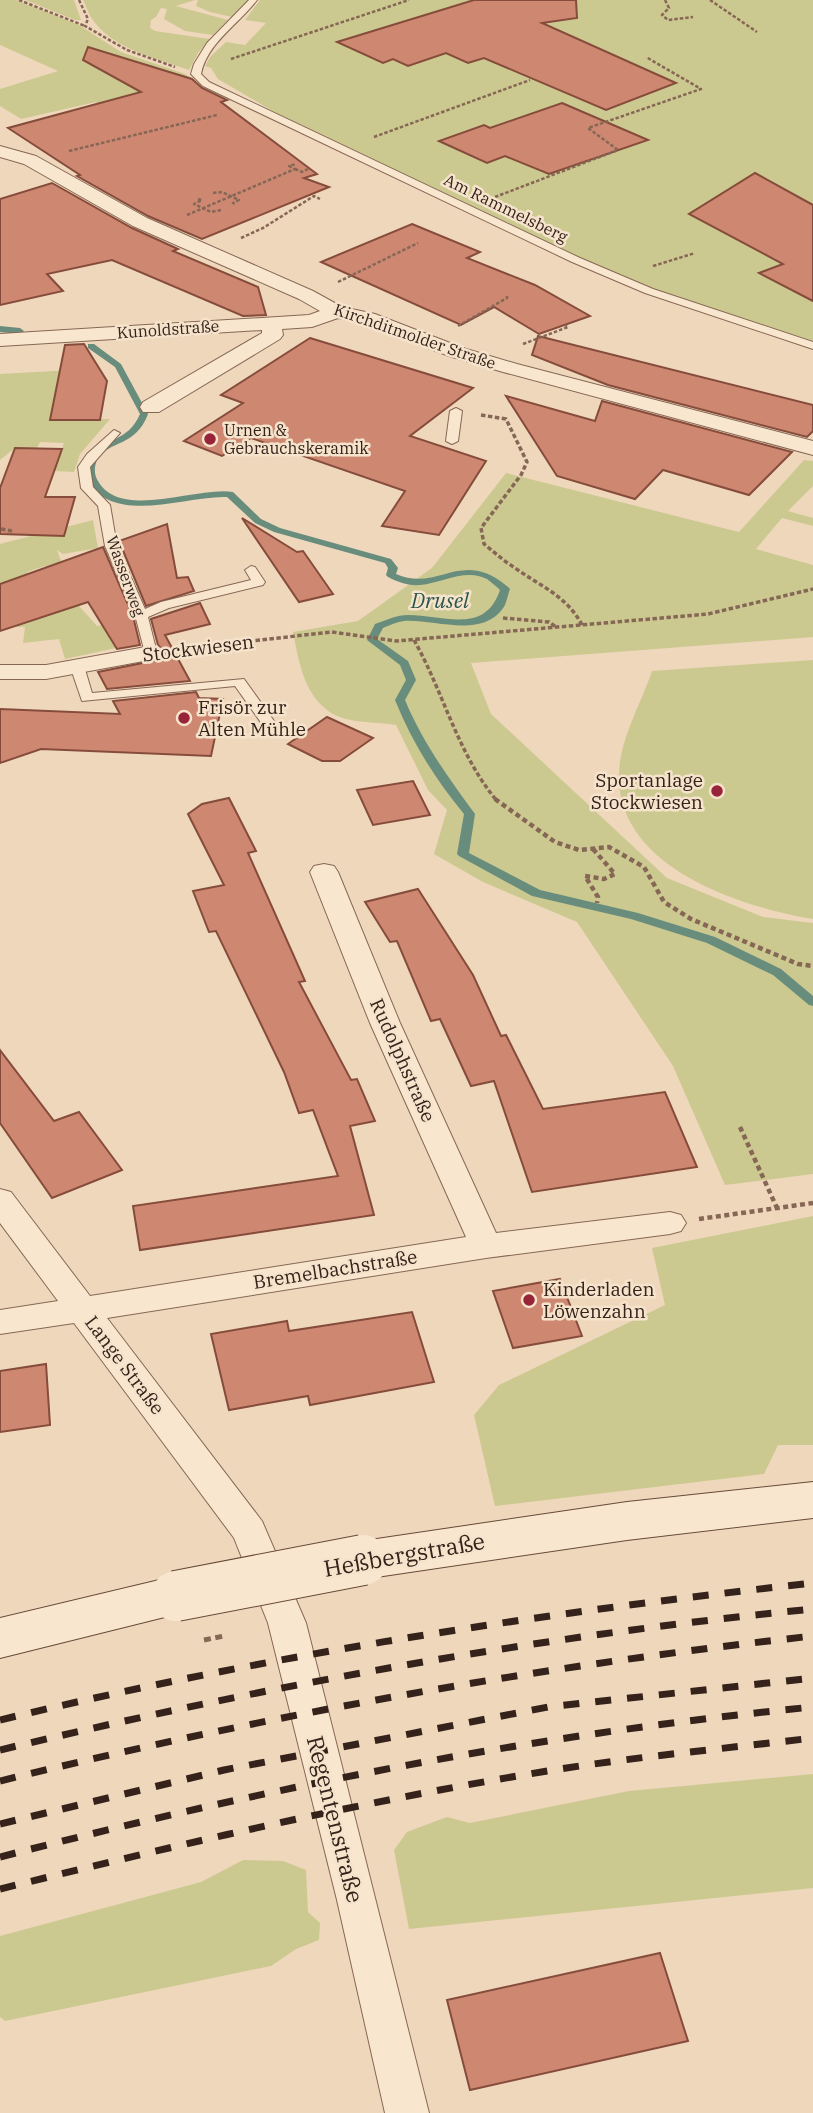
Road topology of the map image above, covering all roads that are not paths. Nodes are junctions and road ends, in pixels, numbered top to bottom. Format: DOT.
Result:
graph roads {
  1 [pos="253,0"];
  2 [pos="0,151"];
  3 [pos="335,312"];
  4 [pos="270,323"];
  5 [pos="0,340"];
  6 [pos="813,346"];
  7 [pos="150,407"];
  8 [pos="456,411"];
  9 [pos="114,433"];
  10 [pos="452,441"];
  11 [pos="813,448"];
  12 [pos="251,570"];
  13 [pos="141,615"];
  14 [pos="151,653"];
  15 [pos="77,666"];
  16 [pos="0,672"];
  17 [pos="272,728"];
  18 [pos="324,872"];
  19 [pos="0,1200"];
  20 [pos="670,1223"];
  21 [pos="486,1246"];
  22 [pos="83,1309"];
  23 [pos="0,1322"];
  24 [pos="813,1500"];
  25 [pos="249,1531"];
  26 [pos="0,1637"];
  27 [pos="407,2113"];
  1 -- 6 [label="lane, Am Rammelsberg"];
  2 -- 3 [label="street, Kirchditmolder Straße"];
  3 -- 4 [label="street, Kunoldstraße"];
  3 -- 11 [label="street, Kirchditmolder Straße"];
  4 -- 5 [label="street, Kunoldstraße"];
  4 -- 7 [label="street"];
  8 -- 10 [label="lane"];
  9 -- 13 [label="lane, Wasserweg"];
  12 -- 13 [label="lane"];
  13 -- 14 [label="lane, Wasserweg"];
  14 -- 15 [label="street, Stockwiesen"];
  15 -- 16 [label="street, Stockwiesen"];
  15 -- 17 [label="lane"];
  18 -- 21 [label="street, Rudolphstraße"];
  19 -- 22 [label="street, Lange Straße"];
  20 -- 21 [label="street, Bremelbachstraße"];
  21 -- 22 [label="street, Bremelbachstraße"];
  22 -- 23 [label="street, Bremelbachstraße"];
  22 -- 25 [label="street, Lange Straße"];
  24 -- 26 [label="main road, Heßbergstraße, bridge"];
  25 -- 27 [label="street, Regentenstraße"];
}
